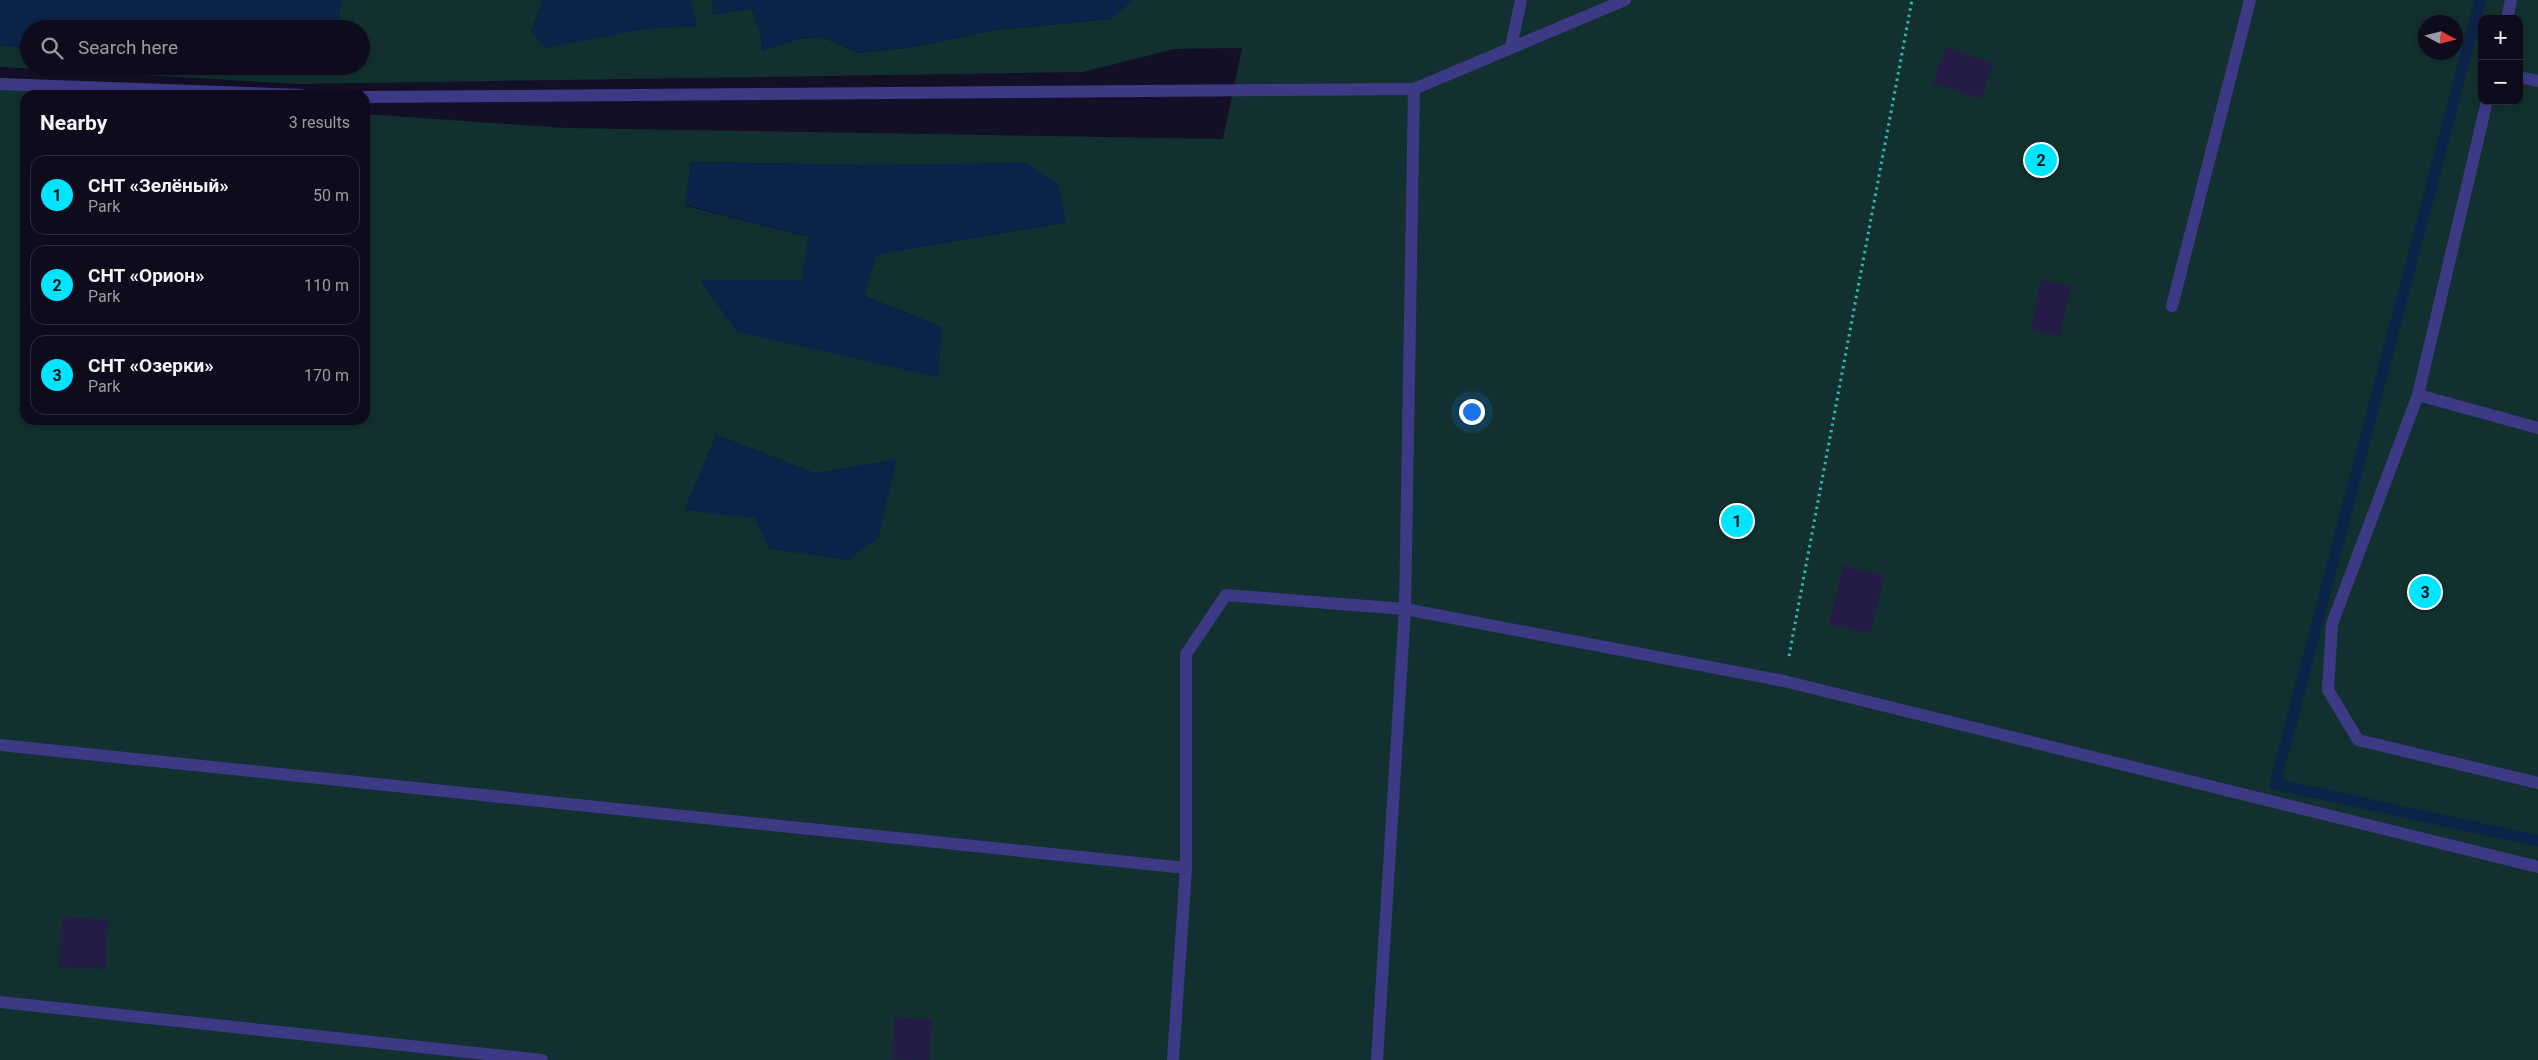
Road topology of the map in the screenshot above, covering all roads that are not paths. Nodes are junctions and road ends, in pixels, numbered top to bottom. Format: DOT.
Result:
graph roads {
  1 [pos="1521,0"];
  2 [pos="1624,0"];
  3 [pos="2250,0"];
  4 [pos="2511,0"];
  5 [pos="2508,15"];
  6 [pos="1511,46"];
  7 [pos="2523,78"];
  8 [pos="2538,81"];
  9 [pos="0,84"];
  10 [pos="164,90"];
  11 [pos="1414,90"];
  12 [pos="370,97"];
  13 [pos="2486,105"];
  14 [pos="2172,306"];
  15 [pos="2418,395"];
  16 [pos="2538,428"];
  17 [pos="1405,609"];
  18 [pos="0,744"];
  19 [pos="2538,783"];
  20 [pos="2538,867"];
  21 [pos="1186,868"];
  22 [pos="0,1002"];
  23 [pos="542,1060"];
  24 [pos="1173,1060"];
  25 [pos="1377,1060"];
  1 -- 6 [label="street"];
  2 -- 6 [label="street"];
  3 -- 14 [label="street"];
  4 -- 5 [label="street"];
  6 -- 11 [label="street"];
  7 -- 8 [label="street"];
  9 -- 10 [label="street"];
  11 -- 12 [label="street"];
  11 -- 17 [label="street"];
  13 -- 15 [label="street"];
  15 -- 16 [label="street"];
  15 -- 19 [label="street"];
  17 -- 20 [label="street"];
  17 -- 21 [label="street"];
  17 -- 25 [label="street"];
  18 -- 21 [label="street"];
  21 -- 24 [label="street"];
  22 -- 23 [label="street"];
}
